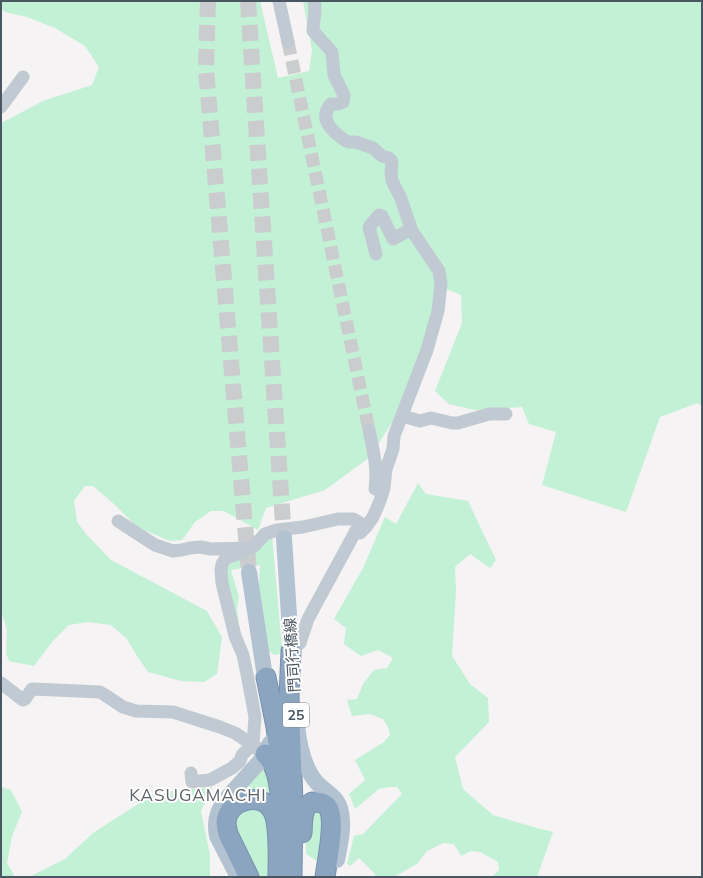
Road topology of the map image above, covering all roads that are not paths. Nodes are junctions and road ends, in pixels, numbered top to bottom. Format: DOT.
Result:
graph roads {
  1 [pos="279,1"];
  2 [pos="314,1"];
  3 [pos="288,42"];
  4 [pos="23,77"];
  5 [pos="1,107"];
  6 [pos="411,229"];
  7 [pos="376,254"];
  8 [pos="506,414"];
  9 [pos="402,416"];
  10 [pos="369,430"];
  11 [pos="118,521"];
  12 [pos="358,527"];
  13 [pos="284,538"];
  14 [pos="245,548"];
  15 [pos="249,572"];
  16 [pos="291,651"];
  17 [pos="266,677"];
  18 [pos="1,683"];
  19 [pos="259,749"];
  20 [pos="191,773"];
  21 [pos="282,806"];
  22 [pos="238,877"];
  23 [pos="249,877"];
  24 [pos="279,877"];
  25 [pos="292,877"];
  26 [pos="300,877"];
  27 [pos="325,877"];
  28 [pos="334,877"];
  1 -- 3 [label="street"];
  2 -- 6 [label="street"];
  4 -- 5 [label="street"];
  6 -- 7 [label="street"];
  6 -- 9 [label="street"];
  8 -- 9 [label="street"];
  9 -- 12 [label="street"];
  10 -- 12 [label="street"];
  11 -- 14 [label="street"];
  12 -- 14 [label="street"];
  12 -- 16 [label="street"];
  13 -- 16 [label="main road, 門司行橋線 / 25"];
  14 -- 19 [label="street"];
  15 -- 17 [label="main road, 門司行橋線 / 25"];
  16 -- 25 [label="highway"];
  16 -- 28 [label="main road, 門司行橋線 / 25"];
  17 -- 19 [label="main road, 門司行橋線 / 25"];
  17 -- 21 [label="highway"];
  18 -- 19 [label="street"];
  19 -- 20 [label="street"];
  19 -- 21 [label="highway"];
  19 -- 22 [label="main road, 門司行橋線 / 25"];
  21 -- 24 [label="highway"];
  23 -- 24 [label="highway"];
  26 -- 27 [label="highway"];
}
